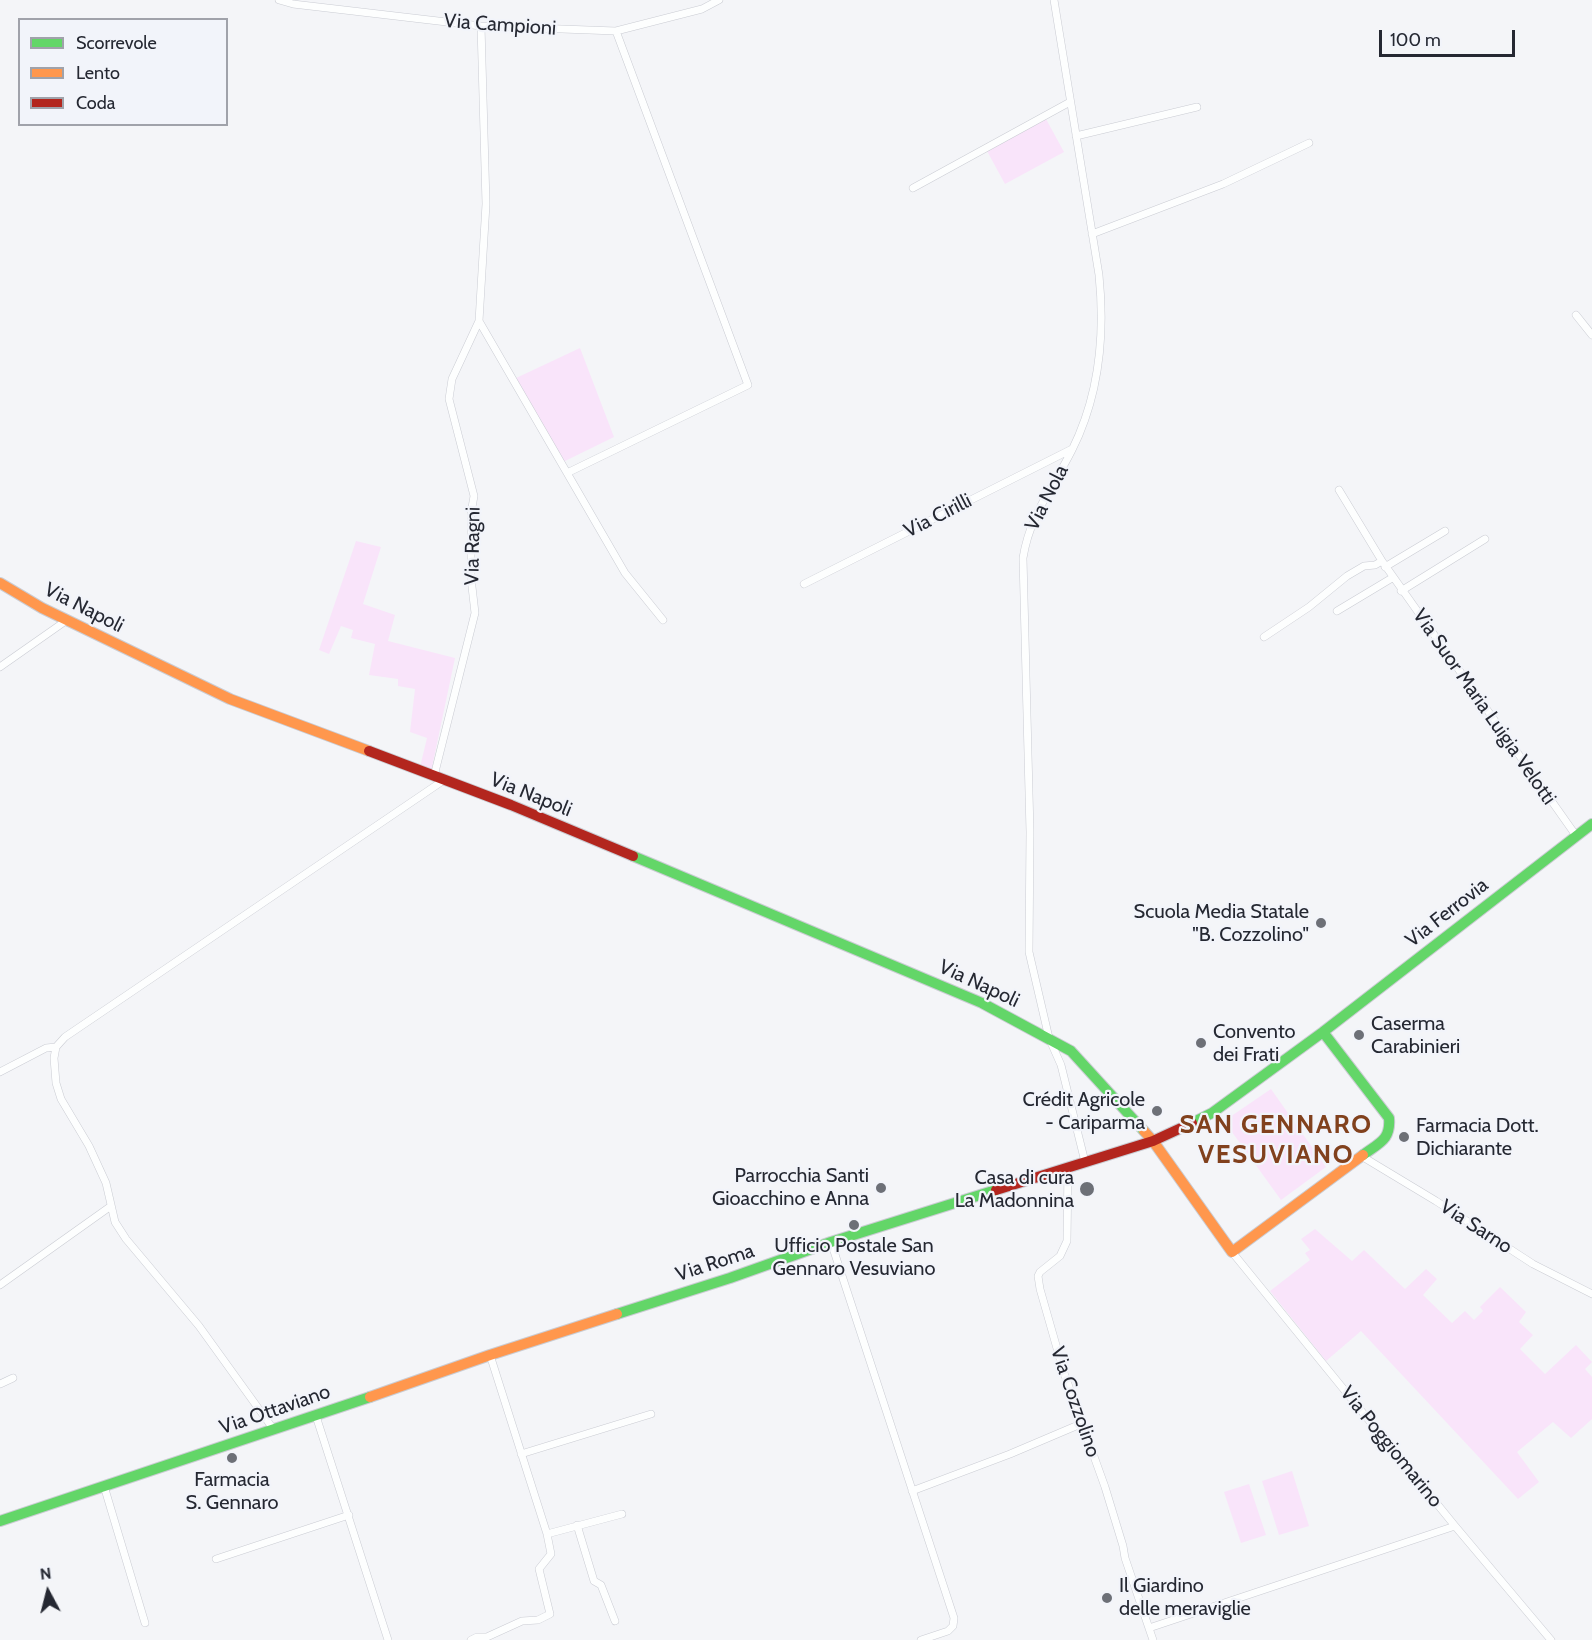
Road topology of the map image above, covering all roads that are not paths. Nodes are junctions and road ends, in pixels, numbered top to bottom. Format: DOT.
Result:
graph roads {
  1 [pos="279,0"];
  2 [pos="719,0"];
  3 [pos="1054,0"];
  4 [pos="482,26"];
  5 [pos="615,31"];
  6 [pos="1070,102"];
  7 [pos="1197,107"];
  8 [pos="1076,136"];
  9 [pos="1309,143"];
  10 [pos="913,188"];
  11 [pos="1092,234"];
  12 [pos="1576,315"];
  13 [pos="479,321"];
  14 [pos="1592,335"];
  15 [pos="1073,449"];
  16 [pos="567,473"];
  17 [pos="1339,490"];
  18 [pos="1445,531"];
  19 [pos="1485,538"];
  20 [pos="1383,564"];
  21 [pos="1392,578"];
  22 [pos="0,583"];
  23 [pos="804,584"];
  24 [pos="1401,591"];
  25 [pos="1337,611"];
  26 [pos="67,620"];
  27 [pos="663,620"];
  28 [pos="1264,637"];
  29 [pos="0,667"];
  30 [pos="439,778"];
  31 [pos="1592,824"];
  32 [pos="1577,837"];
  33 [pos="1323,1032"];
  34 [pos="1049,1038"];
  35 [pos="56,1047"];
  36 [pos="0,1072"];
  37 [pos="1153,1141"];
  38 [pos="1363,1156"];
  39 [pos="1085,1162"];
  40 [pos="1068,1167"];
  41 [pos="111,1206"];
  42 [pos="831,1242"];
  43 [pos="1232,1252"];
  44 [pos="0,1285"];
  45 [pos="1592,1294"];
  46 [pos="561,1332"];
  47 [pos="490,1355"];
  48 [pos="13,1378"];
  49 [pos="0,1384"];
  50 [pos="651,1414"];
  51 [pos="316,1416"];
  52 [pos="1083,1423"];
  53 [pos="274,1430"];
  54 [pos="521,1454"];
  55 [pos="104,1486"];
  56 [pos="912,1491"];
  57 [pos="622,1514"];
  58 [pos="348,1515"];
  59 [pos="0,1521"];
  60 [pos="577,1526"];
  61 [pos="1455,1526"];
  62 [pos="547,1534"];
  63 [pos="216,1559"];
  64 [pos="615,1621"];
  65 [pos="145,1623"];
  66 [pos="1149,1628"];
  67 [pos="388,1640"];
  68 [pos="471,1640"];
  69 [pos="921,1640"];
  70 [pos="1153,1640"];
  71 [pos="1551,1640"];
  1 -- 4 [label="street, Via Campioni"];
  2 -- 5 [label="street, Via Campioni"];
  3 -- 6 [label="street, Via Nola"];
  4 -- 5 [label="street, Via Campioni"];
  4 -- 13 [label="street, Via Ragni"];
  5 -- 16 [label="street"];
  6 -- 8 [label="street, Via Nola"];
  6 -- 10 [label="street"];
  7 -- 8 [label="street"];
  8 -- 11 [label="street, Via Nola"];
  9 -- 11 [label="street"];
  11 -- 15 [label="street, Via Nola"];
  12 -- 14 [label="street"];
  13 -- 16 [label="street"];
  13 -- 30 [label="street, Via Ragni"];
  15 -- 23 [label="street, Via Cirilli"];
  15 -- 34 [label="street, Via Nola"];
  16 -- 27 [label="street"];
  17 -- 20 [label="street, Via Suor Maria Luigia Velotti"];
  18 -- 20 [label="street"];
  19 -- 24 [label="street"];
  20 -- 21 [label="street, Via Suor Maria Luigia Velotti"];
  20 -- 28 [label="street"];
  21 -- 24 [label="street, Via Suor Maria Luigia Velotti"];
  21 -- 25 [label="street"];
  22 -- 26 [label="main road, Via Napoli"];
  24 -- 32 [label="street, Via Suor Maria Luigia Velotti"];
  26 -- 29 [label="street"];
  26 -- 30 [label="main road, Via Napoli"];
  30 -- 34 [label="main road, Via Napoli"];
  30 -- 35 [label="street"];
  31 -- 32 [label="main road, Via Ferrovia"];
  32 -- 33 [label="main road, Via Ferrovia"];
  33 -- 37 [label="main road, Via Ferrovia"];
  33 -- 38 [label="main road"];
  34 -- 37 [label="main road, Via Napoli"];
  34 -- 39 [label="street, Via Nola"];
  35 -- 36 [label="street"];
  35 -- 41 [label="street"];
  37 -- 39 [label="main road, Via Roma"];
  37 -- 43 [label="main road, Via Napoli"];
  38 -- 43 [label="main road"];
  38 -- 45 [label="street, Via Sarno"];
  39 -- 40 [label="main road, Via Roma"];
  40 -- 42 [label="main road, Via Roma"];
  40 -- 52 [label="street, Via Cozzolino"];
  41 -- 44 [label="street"];
  41 -- 53 [label="street"];
  42 -- 46 [label="main road, Via Roma"];
  42 -- 56 [label="street"];
  43 -- 61 [label="street, Via Poggiomarino"];
  46 -- 47 [label="main road, Via Ottaviano"];
  47 -- 51 [label="main road, Via Ottaviano"];
  47 -- 54 [label="street"];
  48 -- 49 [label="street"];
  50 -- 54 [label="street"];
  51 -- 53 [label="main road, Via Ottaviano"];
  51 -- 58 [label="street"];
  52 -- 56 [label="street"];
  52 -- 66 [label="street, Via Cozzolino"];
  53 -- 55 [label="main road, Via Ottaviano"];
  54 -- 62 [label="street"];
  55 -- 59 [label="main road, Via Ottaviano"];
  55 -- 65 [label="street"];
  56 -- 69 [label="street"];
  57 -- 60 [label="street"];
  58 -- 63 [label="street"];
  58 -- 67 [label="street"];
  60 -- 62 [label="street"];
  60 -- 64 [label="street"];
  61 -- 66 [label="street"];
  61 -- 71 [label="street, Via Poggiomarino"];
  62 -- 68 [label="street"];
  66 -- 70 [label="street, Via Cozzolino"];
}
